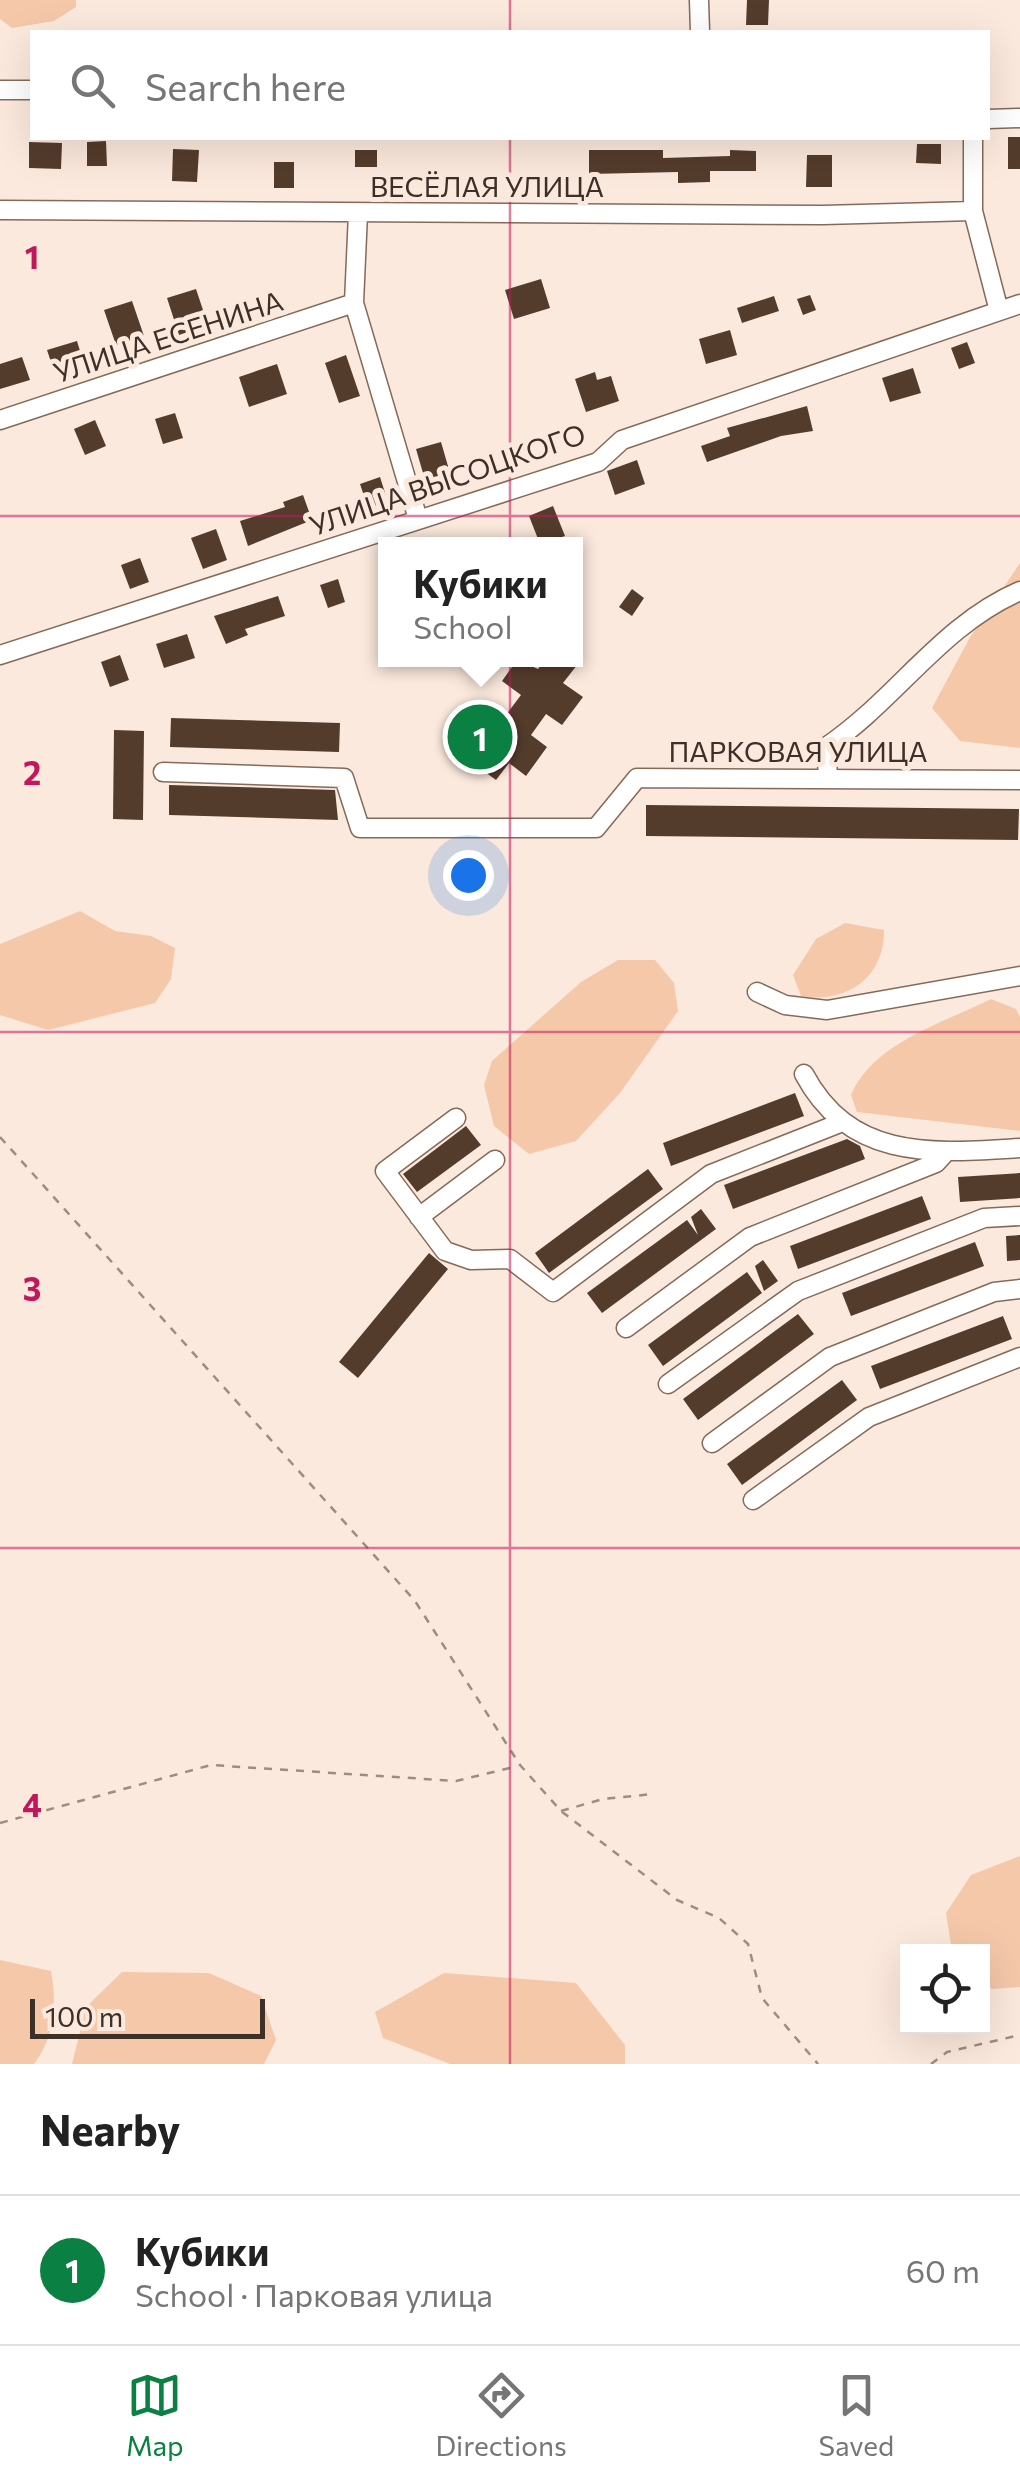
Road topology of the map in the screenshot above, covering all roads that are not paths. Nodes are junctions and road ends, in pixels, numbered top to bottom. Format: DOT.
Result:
graph roads {
  1 [pos="699,0"];
  2 [pos="700,30"];
  3 [pos="0,90"];
  4 [pos="30,90"];
  5 [pos="990,118"];
  6 [pos="1020,118"];
  7 [pos="973,140"];
  8 [pos="0,210"];
  9 [pos="973,211"];
  10 [pos="358,213"];
  11 [pos="354,303"];
  12 [pos="1020,304"];
  13 [pos="998,311"];
  14 [pos="0,420"];
  15 [pos="418,518"];
  16 [pos="1020,591"];
  17 [pos="0,655"];
  18 [pos="163,772"];
  19 [pos="828,776"];
  20 [pos="1020,780"];
  21 [pos="1020,976"];
  22 [pos="757,992"];
  23 [pos="804,1074"];
  24 [pos="456,1118"];
  25 [pos="840,1123"];
  26 [pos="1020,1148"];
  27 [pos="946,1152"];
  28 [pos="495,1160"];
  29 [pos="1020,1216"];
  30 [pos="419,1217"];
  31 [pos="1020,1289"];
  32 [pos="626,1328"];
  33 [pos="1020,1357"];
  34 [pos="668,1384"];
  35 [pos="712,1442"];
  36 [pos="753,1500"];
  1 -- 2 [label="street"];
  3 -- 4 [label="street"];
  5 -- 6 [label="street"];
  7 -- 9 [label="street"];
  8 -- 10 [label="street, ВЕСЁЛАЯ УЛИЦА"];
  9 -- 10 [label="street, ВЕСЁЛАЯ УЛИЦА"];
  9 -- 13 [label="street"];
  10 -- 11 [label="street"];
  11 -- 14 [label="street, УЛИЦА ЕСЕНИНА"];
  11 -- 15 [label="street"];
  12 -- 13 [label="street, УЛИЦА ВЫСОЦКОГО"];
  13 -- 15 [label="street, УЛИЦА ВЫСОЦКОГО"];
  15 -- 17 [label="street, УЛИЦА ВЫСОЦКОГО"];
  16 -- 19 [label="street"];
  18 -- 19 [label="street, ПАРКОВАЯ УЛИЦА"];
  19 -- 20 [label="street, ПАРКОВАЯ УЛИЦА"];
  21 -- 22 [label="street"];
  23 -- 25 [label="street"];
  24 -- 30 [label="street"];
  25 -- 27 [label="street"];
  25 -- 30 [label="street"];
  26 -- 27 [label="street"];
  27 -- 32 [label="street"];
  28 -- 30 [label="street"];
  29 -- 34 [label="street"];
  31 -- 35 [label="street"];
  33 -- 36 [label="street"];
}
